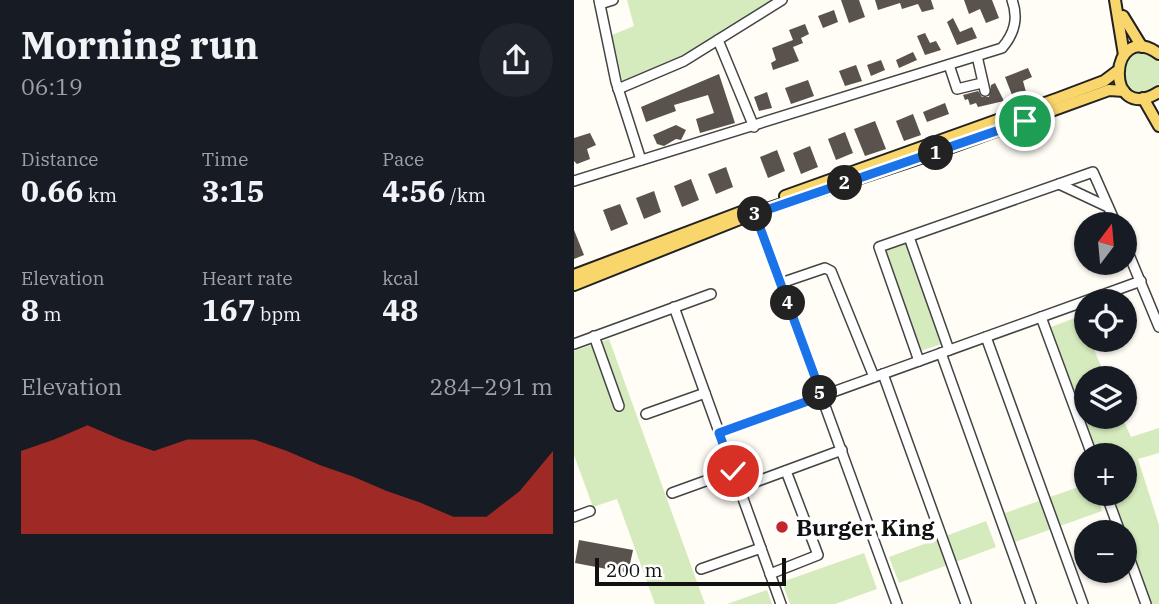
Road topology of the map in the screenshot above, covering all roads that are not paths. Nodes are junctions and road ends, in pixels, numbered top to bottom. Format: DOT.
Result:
graph roads {
  1 [pos="613,0"];
  2 [pos="782,0"];
  3 [pos="1012,0"];
  4 [pos="1115,0"];
  5 [pos="600,2"];
  6 [pos="718,40"];
  7 [pos="1142,47"];
  8 [pos="1159,54"];
  9 [pos="1124,55"];
  10 [pos="977,56"];
  11 [pos="950,65"];
  12 [pos="1116,72"];
  13 [pos="618,89"];
  14 [pos="1124,90"];
  15 [pos="1159,92"];
  16 [pos="1143,98"];
  17 [pos="1159,126"];
  18 [pos="754,127"];
  19 [pos="641,160"];
  20 [pos="574,181"];
  21 [pos="1059,184"];
  22 [pos="1109,208"];
  23 [pos="754,210"];
  24 [pos="1111,212"];
  25 [pos="909,237"];
  26 [pos="1138,274"];
  27 [pos="574,275"];
  28 [pos="1141,281"];
  29 [pos="781,283"];
  30 [pos="574,285"];
  31 [pos="711,294"];
  32 [pos="674,307"];
  33 [pos="1041,317"];
  34 [pos="1159,327"];
  35 [pos="594,336"];
  36 [pos="986,337"];
  37 [pos="574,344"];
  38 [pos="945,351"];
  39 [pos="919,361"];
  40 [pos="879,375"];
  41 [pos="705,393"];
  42 [pos="822,396"];
  43 [pos="619,406"];
  44 [pos="646,414"];
  45 [pos="719,433"];
  46 [pos="1088,443"];
  47 [pos="842,451"];
  48 [pos="733,471"];
  49 [pos="786,471"];
  50 [pos="739,488"];
  51 [pos="672,493"];
  52 [pos="590,511"];
  53 [pos="574,517"];
  54 [pos="761,548"];
  55 [pos="701,569"];
  56 [pos="770,574"];
  57 [pos="1137,579"];
  58 [pos="781,604"];
  59 [pos="897,604"];
  60 [pos="966,604"];
  61 [pos="1031,604"];
  62 [pos="1083,604"];
  63 [pos="1146,604"];
  1 -- 5 [label="street"];
  2 -- 6 [label="street"];
  3 -- 10 [label="street"];
  4 -- 7 [label="main road"];
  4 -- 9 [label="main road"];
  5 -- 13 [label="street"];
  6 -- 13 [label="street"];
  6 -- 18 [label="street"];
  7 -- 8 [label="main road"];
  7 -- 9 [label="main road"];
  9 -- 12 [label="main road"];
  10 -- 11 [label="street"];
  10 -- 11 [label="street"];
  11 -- 18 [label="street"];
  12 -- 14 [label="main road"];
  12 -- 23 [label="main road"];
  13 -- 19 [label="street"];
  14 -- 16 [label="main road"];
  14 -- 23 [label="main road"];
  15 -- 16 [label="main road"];
  16 -- 17 [label="main road"];
  18 -- 19 [label="street"];
  19 -- 20 [label="street"];
  21 -- 22 [label="street"];
  21 -- 22 [label="street"];
  21 -- 25 [label="street"];
  22 -- 24 [label="street"];
  23 -- 27 [label="main road"];
  23 -- 29 [label="street"];
  23 -- 30 [label="main road"];
  25 -- 38 [label="street"];
  25 -- 39 [label="street"];
  26 -- 28 [label="street"];
  28 -- 33 [label="street"];
  28 -- 34 [label="street"];
  29 -- 40 [label="street"];
  29 -- 42 [label="street"];
  31 -- 32 [label="street"];
  32 -- 35 [label="street"];
  32 -- 41 [label="street"];
  33 -- 36 [label="street"];
  33 -- 46 [label="street"];
  35 -- 37 [label="street"];
  35 -- 43 [label="street"];
  36 -- 38 [label="street"];
  36 -- 62 [label="street"];
  38 -- 39 [label="street"];
  38 -- 61 [label="street"];
  39 -- 40 [label="street"];
  40 -- 42 [label="street"];
  40 -- 60 [label="street"];
  41 -- 44 [label="street"];
  41 -- 45 [label="street"];
  42 -- 45 [label="street"];
  42 -- 47 [label="street"];
  45 -- 48 [label="street"];
  47 -- 49 [label="street"];
  47 -- 59 [label="street"];
  48 -- 50 [label="street"];
  48 -- 51 [label="street"];
  49 -- 50 [label="street"];
  49 -- 56 [label="street"];
  50 -- 54 [label="street"];
  52 -- 53 [label="street"];
  54 -- 55 [label="street"];
  54 -- 56 [label="street"];
  56 -- 58 [label="street"];
  57 -- 63 [label="street"];
}
